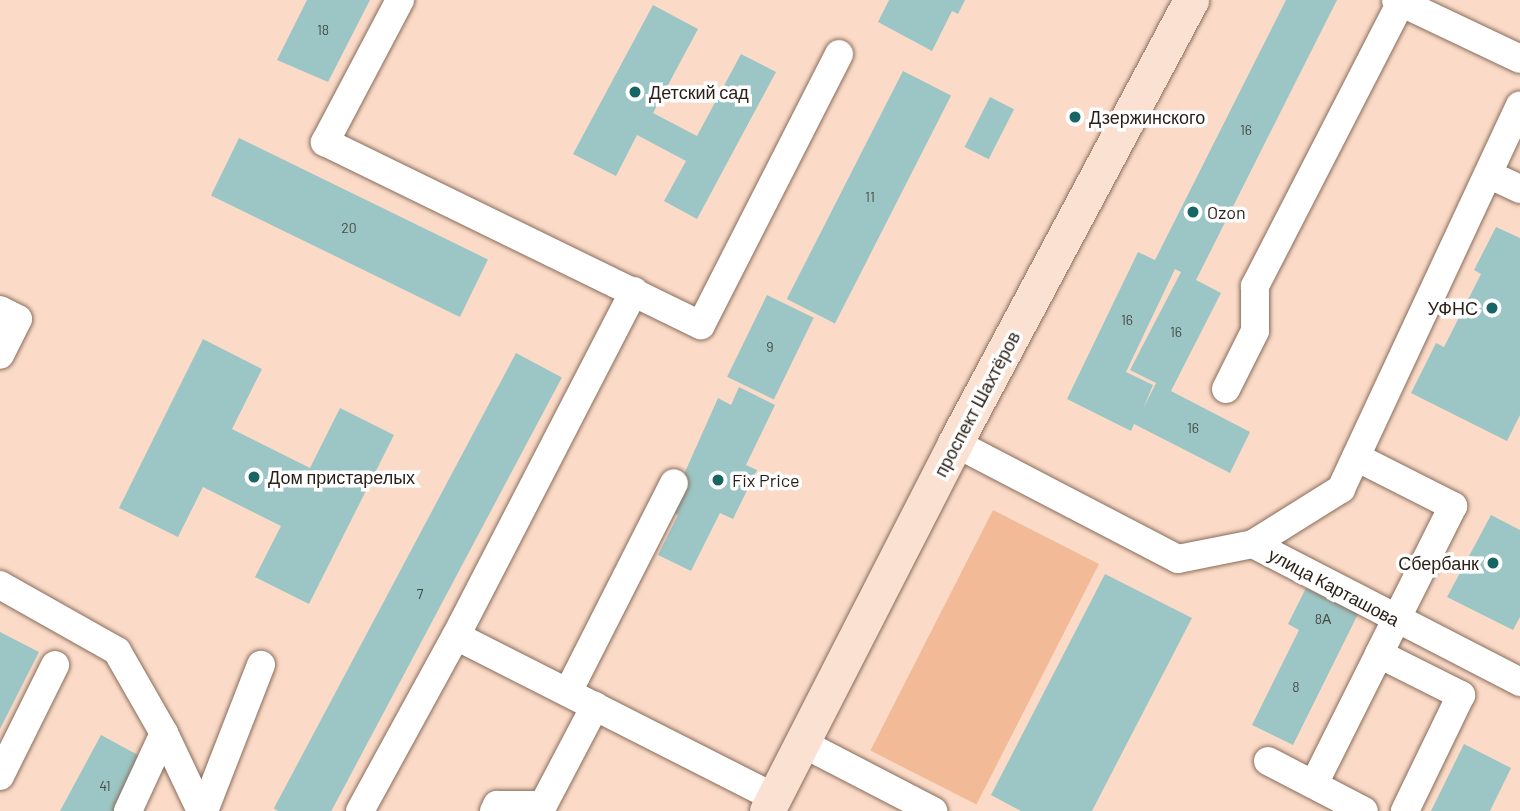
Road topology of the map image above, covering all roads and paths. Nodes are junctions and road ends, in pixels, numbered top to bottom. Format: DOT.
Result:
graph roads {
  1 [pos="400,0"];
  2 [pos="1191,0"];
  3 [pos="1399,1"];
  4 [pos="839,54"];
  5 [pos="1520,59"];
  6 [pos="1520,106"];
  7 [pos="1490,175"];
  8 [pos="1520,189"];
  9 [pos="634,291"];
  10 [pos="0,310"];
  11 [pos="0,355"];
  12 [pos="1226,389"];
  13 [pos="956,443"];
  14 [pos="1356,457"];
  15 [pos="674,483"];
  16 [pos="1253,544"];
  17 [pos="0,585"];
  18 [pos="1395,620"];
  19 [pos="456,636"];
  20 [pos="1379,654"];
  21 [pos="261,664"];
  22 [pos="55,666"];
  23 [pos="1520,682"];
  24 [pos="568,692"];
  25 [pos="595,706"];
  26 [pos="164,733"];
  27 [pos="802,743"];
  28 [pos="1268,761"];
  29 [pos="0,776"];
  30 [pos="1314,784"];
  31 [pos="771,804"];
  32 [pos="128,811"];
  33 [pos="202,811"];
  34 [pos="360,811"];
  35 [pos="494,811"];
  36 [pos="933,811"];
  37 [pos="1364,811"];
  38 [pos="1405,811"];
  1 -- 9 [label="street"];
  2 -- 13 [label="main road, проспект Шахтёров"];
  3 -- 5 [label="street"];
  3 -- 12 [label="street"];
  4 -- 9 [label="street"];
  6 -- 7 [label="street"];
  7 -- 8 [label="street"];
  7 -- 14 [label="street"];
  9 -- 19 [label="street"];
  10 -- 11 [label="street"];
  13 -- 16 [label="street, улица Карташова"];
  13 -- 27 [label="main road, проспект Шахтёров"];
  14 -- 16 [label="street"];
  14 -- 18 [label="street"];
  15 -- 24 [label="street"];
  16 -- 18 [label="street, улица Карташова"];
  17 -- 26 [label="street"];
  18 -- 20 [label="street"];
  18 -- 23 [label="street, улица Карташова"];
  19 -- 24 [label="street"];
  19 -- 34 [label="street"];
  20 -- 30 [label="street"];
  20 -- 38 [label="street"];
  21 -- 33 [label="street"];
  22 -- 29 [label="street"];
  24 -- 25 [label="street"];
  25 -- 31 [label="street"];
  25 -- 35 [label="street"];
  26 -- 32 [label="street"];
  26 -- 33 [label="street"];
  27 -- 31 [label="main road, проспект Шахтёров"];
  27 -- 36 [label="street"];
  28 -- 30 [label="street"];
  30 -- 37 [label="street"];
}
